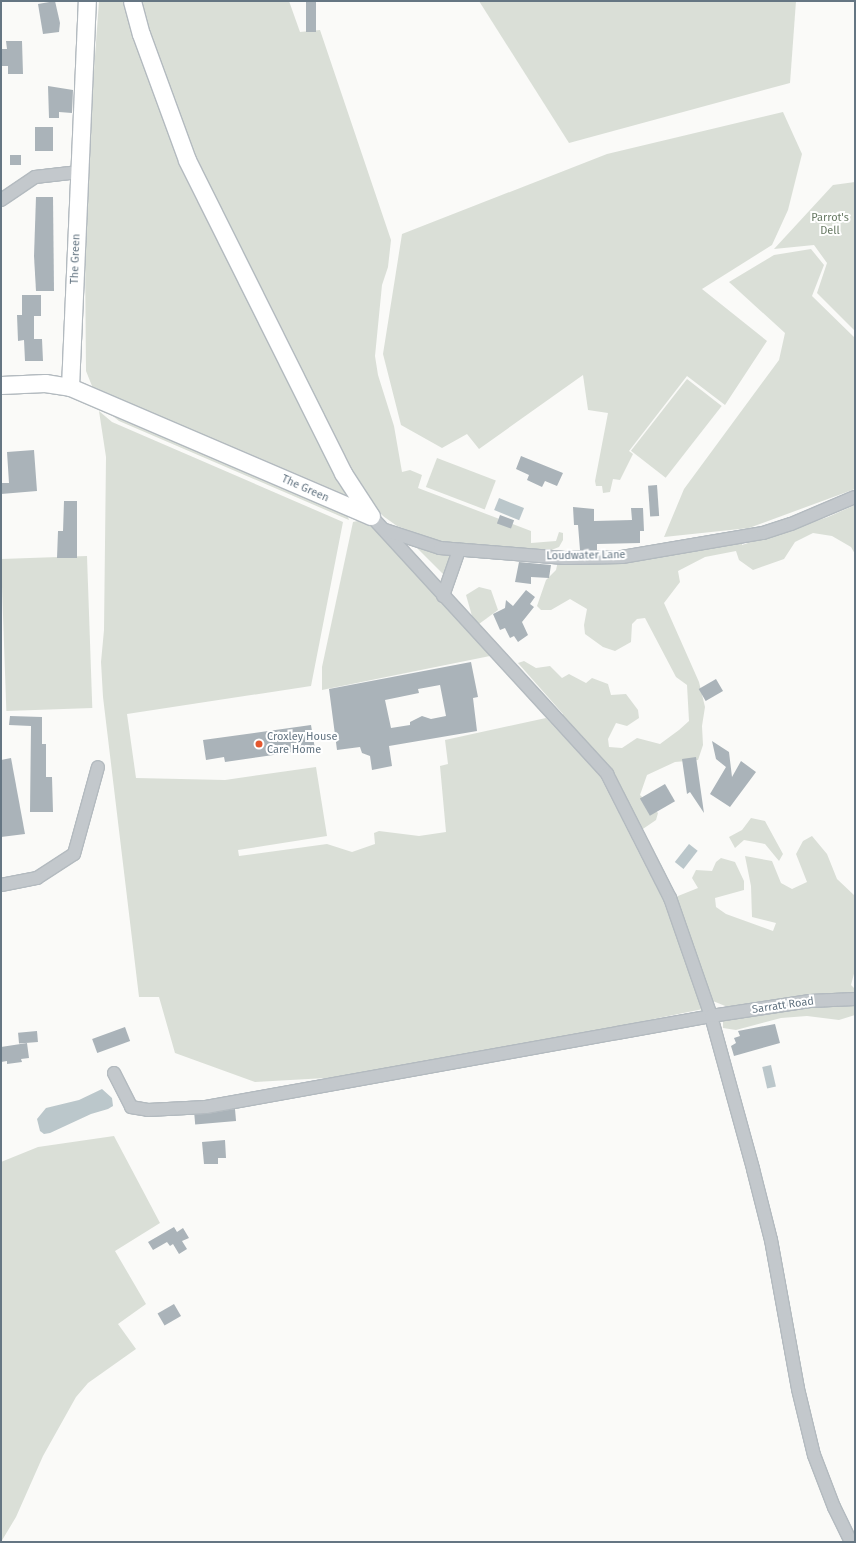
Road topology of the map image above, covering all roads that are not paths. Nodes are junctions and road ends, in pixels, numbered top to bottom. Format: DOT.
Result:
graph roads {
  1 [pos="87,1"];
  2 [pos="132,1"];
  3 [pos="79,172"];
  4 [pos="1,200"];
  5 [pos="1,385"];
  6 [pos="70,387"];
  7 [pos="855,497"];
  8 [pos="372,516"];
  9 [pos="383,529"];
  10 [pos="459,550"];
  11 [pos="443,596"];
  12 [pos="98,768"];
  13 [pos="1,885"];
  14 [pos="855,999"];
  15 [pos="711,1016"];
  16 [pos="114,1073"];
  17 [pos="851,1542"];
  1 -- 3 [label="street, The Green"];
  2 -- 8 [label="street"];
  3 -- 4 [label="street"];
  3 -- 6 [label="street, The Green"];
  5 -- 6 [label="street"];
  6 -- 8 [label="street, The Green"];
  7 -- 10 [label="street, Loudwater Lane"];
  8 -- 9 [label="street"];
  9 -- 10 [label="street, Loudwater Lane"];
  9 -- 11 [label="street"];
  10 -- 11 [label="street"];
  11 -- 15 [label="street"];
  12 -- 13 [label="street"];
  14 -- 15 [label="street, Sarratt Road"];
  15 -- 16 [label="street, Sarratt Road"];
  15 -- 17 [label="street"];
}
